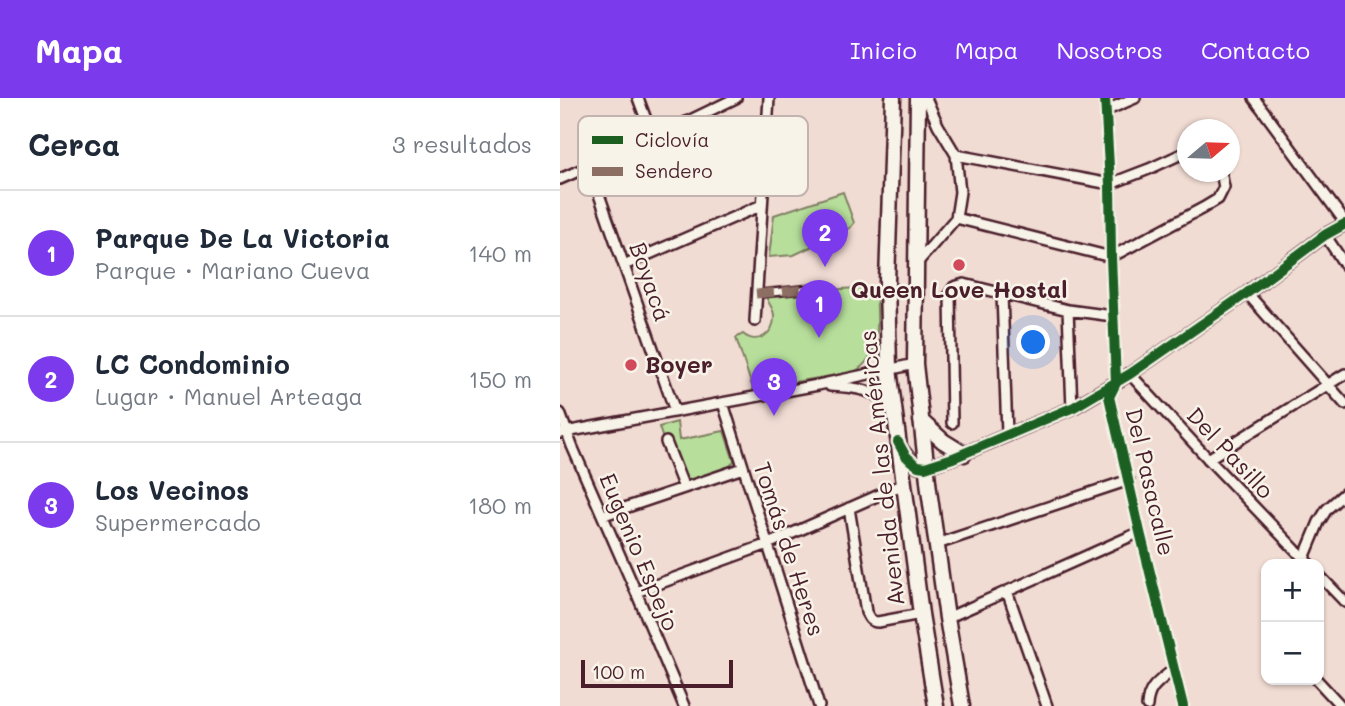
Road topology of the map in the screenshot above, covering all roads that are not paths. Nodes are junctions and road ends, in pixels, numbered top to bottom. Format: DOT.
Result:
graph roads {
  1 [pos="638,98"];
  2 [pos="736,98"];
  3 [pos="769,98"];
  4 [pos="893,98"];
  5 [pos="918,98"];
  6 [pos="926,98"];
  7 [pos="1105,98"];
  8 [pos="1136,98"];
  9 [pos="1254,98"];
  10 [pos="1107,110"];
  11 [pos="645,116"];
  12 [pos="699,116"];
  13 [pos="768,116"];
  14 [pos="956,155"];
  15 [pos="1177,156"];
  16 [pos="578,171"];
  17 [pos="560,179"];
  18 [pos="1223,182"];
  19 [pos="1110,184"];
  20 [pos="600,196"];
  21 [pos="763,196"];
  22 [pos="762,205"];
  23 [pos="956,218"];
  24 [pos="1345,223"];
  25 [pos="1325,235"];
  26 [pos="1111,257"];
  27 [pos="624,265"];
  28 [pos="915,265"];
  29 [pos="1345,265"];
  30 [pos="828,287"];
  31 [pos="756,293"];
  32 [pos="1247,293"];
  33 [pos="1002,294"];
  34 [pos="1068,310"];
  35 [pos="1113,316"];
  36 [pos="755,321"];
  37 [pos="915,363"];
  38 [pos="889,369"];
  39 [pos="1345,373"];
  40 [pos="1130,374"];
  41 [pos="1116,383"];
  42 [pos="818,385"];
  43 [pos="1327,385"];
  44 [pos="723,403"];
  45 [pos="1345,404"];
  46 [pos="1072,408"];
  47 [pos="675,411"];
  48 [pos="560,413"];
  49 [pos="895,415"];
  50 [pos="921,421"];
  51 [pos="952,423"];
  52 [pos="563,432"];
  53 [pos="1007,434"];
  54 [pos="666,442"];
  55 [pos="898,442"];
  56 [pos="964,454"];
  57 [pos="1208,459"];
  58 [pos="925,467"];
  59 [pos="743,468"];
  60 [pos="1129,480"];
  61 [pos="904,484"];
  62 [pos="684,488"];
  63 [pos="1345,493"];
  64 [pos="849,508"];
  65 [pos="604,515"];
  66 [pos="1140,532"];
  67 [pos="768,544"];
  68 [pos="937,544"];
  69 [pos="1302,559"];
  70 [pos="1306,559"];
  71 [pos="1324,580"];
  72 [pos="1007,591"];
  73 [pos="636,592"];
  74 [pos="1345,602"];
  75 [pos="921,614"];
  76 [pos="947,618"];
  77 [pos="1174,669"];
  78 [pos="1322,685"];
  79 [pos="684,706"];
  80 [pos="820,706"];
  81 [pos="936,706"];
  82 [pos="962,706"];
  83 [pos="1046,706"];
  84 [pos="1147,706"];
  85 [pos="1183,706"];
  86 [pos="1341,706"];
  1 -- 11 [label="street"];
  2 -- 12 [label="street"];
  3 -- 13 [label="street"];
  4 -- 38 [label="main road, Avenida de las Américas"];
  5 -- 28 [label="main road, Avenida de las Américas"];
  6 -- 14 [label="street"];
  7 -- 10 [label="street, Del Pasacalle"];
  8 -- 10 [label="street"];
  9 -- 24 [label="street"];
  10 -- 19 [label="street, Del Pasacalle"];
  14 -- 19 [label="street"];
  14 -- 23 [label="street"];
  15 -- 19 [label="street"];
  16 -- 17 [label="street"];
  18 -- 26 [label="street"];
  19 -- 26 [label="street, Del Pasacalle"];
  20 -- 27 [label="street, Boyacá"];
  21 -- 22 [label="street"];
  22 -- 27 [label="street"];
  22 -- 31 [label="street"];
  23 -- 26 [label="street"];
  23 -- 28 [label="street"];
  24 -- 25 [label="street"];
  25 -- 29 [label="street"];
  25 -- 32 [label="street"];
  26 -- 35 [label="street, Del Pasacalle"];
  27 -- 47 [label="street, Boyacá"];
  28 -- 37 [label="main road, Avenida de las Américas"];
  30 -- 31 [label="street"];
  31 -- 36 [label="street"];
  32 -- 40 [label="street"];
  32 -- 43 [label="street"];
  33 -- 34 [label="street"];
  33 -- 51 [label="street"];
  33 -- 53 [label="street"];
  34 -- 35 [label="street"];
  34 -- 46 [label="street"];
  35 -- 41 [label="street, Del Pasacalle"];
  37 -- 38 [label="street"];
  37 -- 50 [label="main road, Avenida de las Américas"];
  38 -- 42 [label="street"];
  38 -- 49 [label="main road, Avenida de las Américas"];
  39 -- 43 [label="street"];
  40 -- 41 [label="street"];
  40 -- 57 [label="street, Del Pasillo"];
  41 -- 46 [label="street"];
  41 -- 60 [label="street, Del Pasacalle"];
  42 -- 44 [label="street"];
  42 -- 49 [label="street"];
  43 -- 45 [label="street"];
  43 -- 57 [label="street"];
  44 -- 47 [label="street"];
  44 -- 59 [label="street, Tomás de Heres"];
  46 -- 53 [label="street"];
  47 -- 52 [label="street"];
  48 -- 52 [label="street, Eugenio Espejo"];
  49 -- 55 [label="main road, Avenida de las Américas"];
  50 -- 56 [label="main road"];
  50 -- 58 [label="main road, Avenida de las Américas"];
  52 -- 65 [label="street, Eugenio Espejo"];
  53 -- 56 [label="street"];
  54 -- 62 [label="street"];
  55 -- 58 [label="street"];
  55 -- 61 [label="main road, Avenida de las Américas"];
  56 -- 58 [label="street"];
  57 -- 69 [label="street, Del Pasillo"];
  58 -- 68 [label="main road, Avenida de las Américas"];
  59 -- 62 [label="street"];
  59 -- 67 [label="street, Tomás de Heres"];
  60 -- 66 [label="street, Del Pasacalle"];
  60 -- 68 [label="street"];
  61 -- 64 [label="street"];
  61 -- 75 [label="main road, Avenida de las Américas"];
  62 -- 65 [label="street"];
  63 -- 70 [label="street"];
  64 -- 67 [label="street"];
  64 -- 75 [label="street"];
  65 -- 73 [label="street, Eugenio Espejo"];
  66 -- 72 [label="street"];
  66 -- 77 [label="street, Del Pasacalle"];
  67 -- 73 [label="street"];
  67 -- 80 [label="street, Tomás de Heres"];
  68 -- 76 [label="main road, Avenida de las Américas"];
  71 -- 74 [label="street"];
  72 -- 76 [label="street"];
  72 -- 83 [label="street"];
  73 -- 79 [label="street, Eugenio Espejo"];
  75 -- 81 [label="main road, Avenida de las Américas"];
  76 -- 82 [label="main road, Avenida de las Américas"];
  77 -- 84 [label="street"];
  77 -- 85 [label="street, Del Pasacalle"];
  78 -- 86 [label="street"];
}
